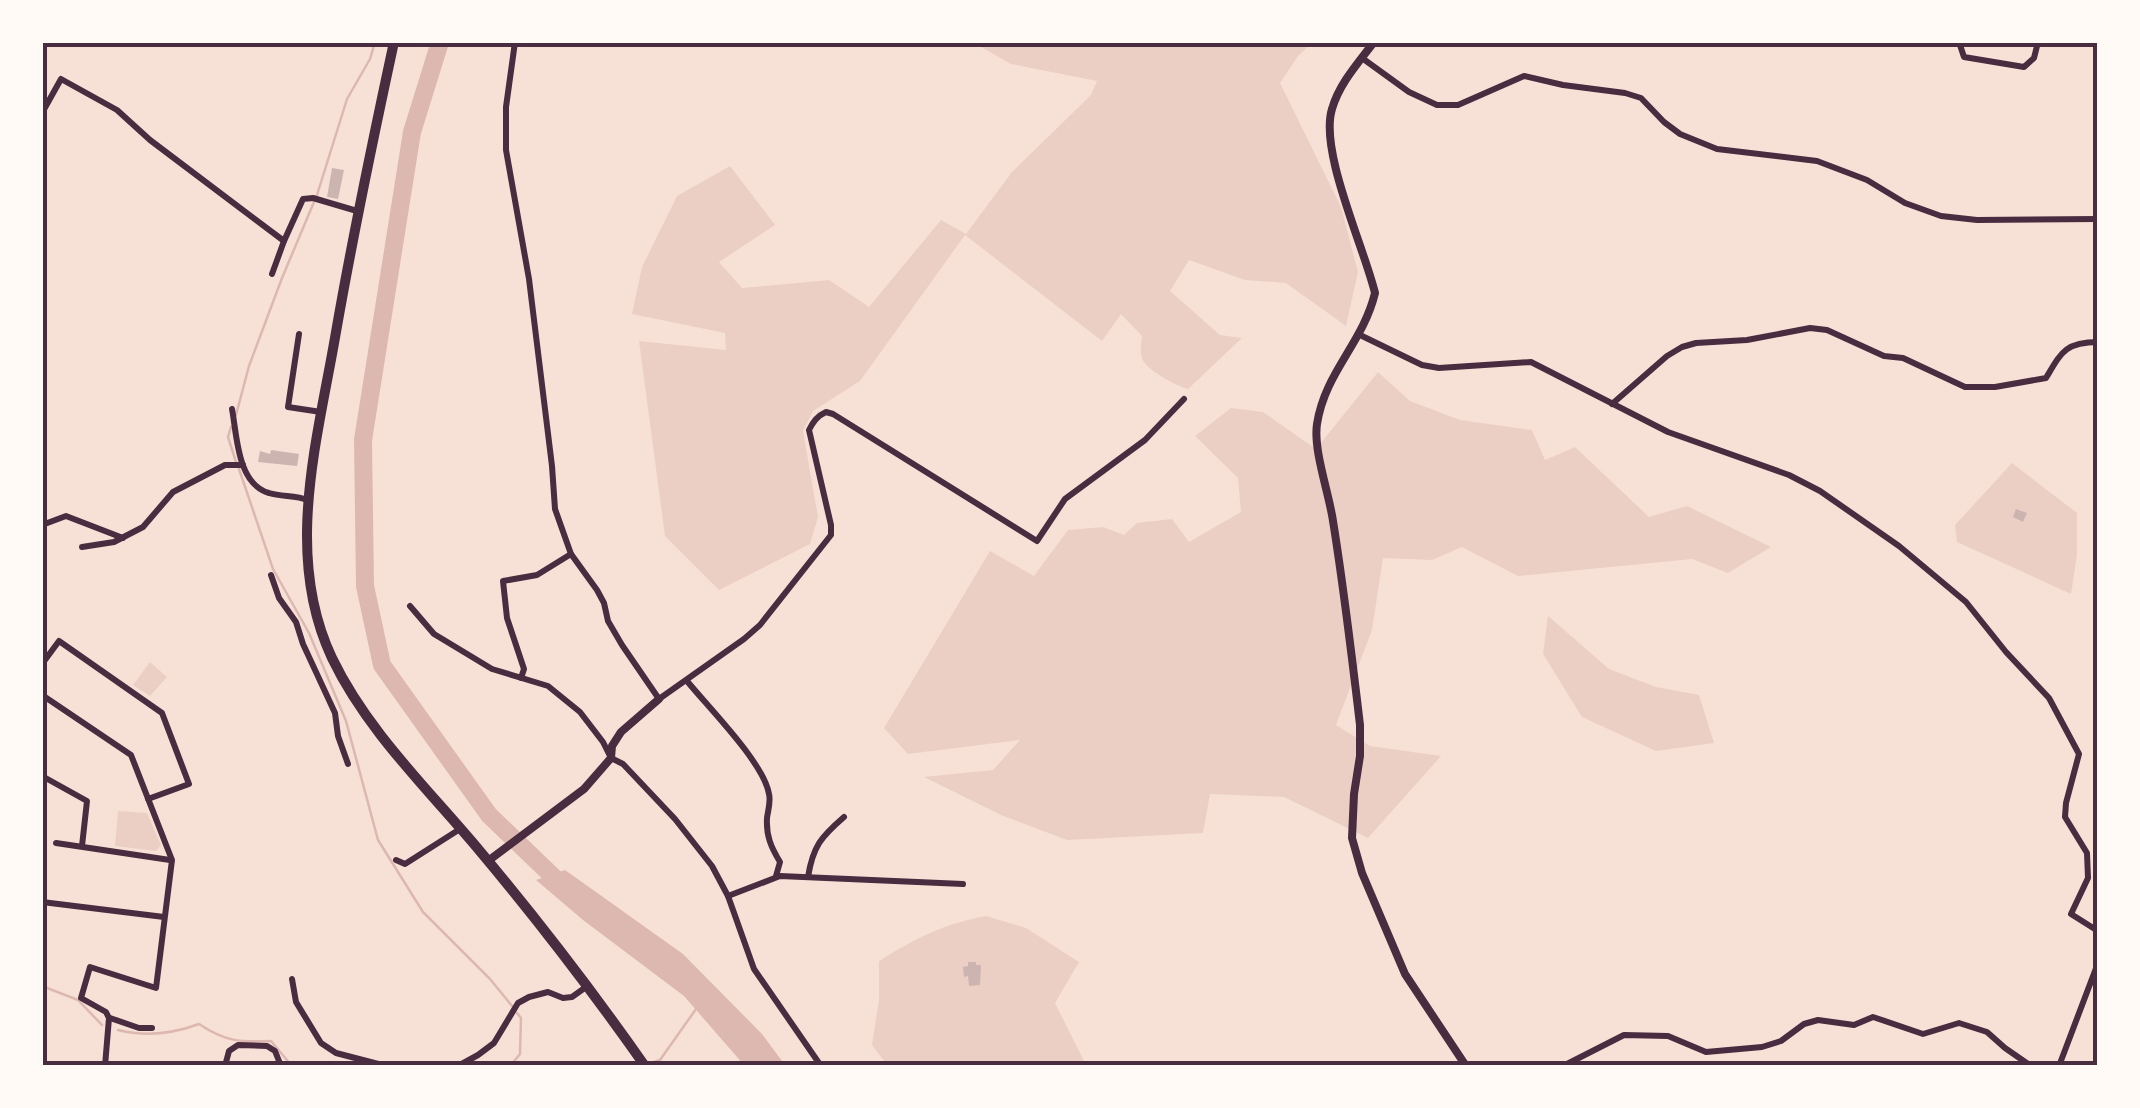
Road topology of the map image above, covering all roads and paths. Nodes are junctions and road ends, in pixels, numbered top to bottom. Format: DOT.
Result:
graph roads {
  1 [pos="394,42"];
  2 [pos="515,42"];
  3 [pos="1374,42"];
  4 [pos="1959,42"];
  5 [pos="2038,42"];
  6 [pos="1362,58"];
  7 [pos="42,113"];
  8 [pos="357,211"];
  9 [pos="2098,220"];
  10 [pos="284,242"];
  11 [pos="272,274"];
  12 [pos="299,334"];
  13 [pos="1360,335"];
  14 [pos="2098,342"];
  15 [pos="1184,399"];
  16 [pos="1612,404"];
  17 [pos="232,408"];
  18 [pos="322,412"];
  19 [pos="243,465"];
  20 [pos="308,500"];
  21 [pos="42,525"];
  22 [pos="123,538"];
  23 [pos="82,547"];
  24 [pos="571,554"];
  25 [pos="270,576"];
  26 [pos="410,606"];
  27 [pos="42,664"];
  28 [pos="521,678"];
  29 [pos="687,680"];
  30 [pos="42,695"];
  31 [pos="659,699"];
  32 [pos="611,758"];
  33 [pos="348,764"];
  34 [pos="42,776"];
  35 [pos="148,799"];
  36 [pos="844,817"];
  37 [pos="461,828"];
  38 [pos="56,843"];
  39 [pos="82,846"];
  40 [pos="172,860"];
  41 [pos="396,860"];
  42 [pos="488,861"];
  43 [pos="808,877"];
  44 [pos="775,878"];
  45 [pos="964,884"];
  46 [pos="728,896"];
  47 [pos="42,902"];
  48 [pos="164,917"];
  49 [pos="2098,931"];
  50 [pos="2096,968"];
  51 [pos="292,979"];
  52 [pos="586,987"];
  53 [pos="109,1018"];
  54 [pos="152,1028"];
  55 [pos="640,1064"];
  56 [pos="105,1066"];
  57 [pos="224,1066"];
  58 [pos="281,1066"];
  59 [pos="386,1066"];
  60 [pos="458,1066"];
  61 [pos="821,1066"];
  62 [pos="1466,1066"];
  63 [pos="1563,1066"];
  64 [pos="2031,1066"];
  65 [pos="2058,1066"];
  1 -- 8 [label="highway"];
  2 -- 24 [label="street"];
  3 -- 6 [label="street"];
  4 -- 5 [label="street"];
  6 -- 9 [label="street"];
  6 -- 13 [label="street"];
  7 -- 10 [label="street"];
  8 -- 10 [label="street"];
  8 -- 18 [label="highway"];
  10 -- 11 [label="street"];
  12 -- 18 [label="street"];
  13 -- 16 [label="street"];
  13 -- 62 [label="street"];
  14 -- 16 [label="street"];
  15 -- 29 [label="street"];
  16 -- 49 [label="street"];
  17 -- 19 [label="street"];
  18 -- 20 [label="highway"];
  19 -- 20 [label="street"];
  19 -- 22 [label="street"];
  20 -- 37 [label="highway"];
  21 -- 22 [label="street"];
  22 -- 23 [label="street"];
  24 -- 28 [label="street"];
  24 -- 31 [label="street"];
  25 -- 33 [label="street"];
  26 -- 28 [label="street"];
  27 -- 35 [label="street"];
  28 -- 32 [label="street"];
  29 -- 31 [label="street"];
  29 -- 44 [label="street"];
  30 -- 35 [label="street"];
  31 -- 32 [label="street"];
  32 -- 42 [label="street"];
  32 -- 46 [label="street"];
  34 -- 39 [label="street"];
  35 -- 40 [label="street"];
  36 -- 43 [label="street"];
  37 -- 41 [label="street"];
  37 -- 42 [label="highway"];
  38 -- 39 [label="street"];
  39 -- 40 [label="street"];
  40 -- 48 [label="street"];
  42 -- 52 [label="highway"];
  43 -- 44 [label="street"];
  43 -- 45 [label="street"];
  44 -- 46 [label="street"];
  46 -- 61 [label="street"];
  47 -- 48 [label="street"];
  48 -- 53 [label="street"];
  50 -- 65 [label="street"];
  51 -- 59 [label="street"];
  52 -- 55 [label="highway"];
  52 -- 60 [label="street"];
  53 -- 54 [label="street"];
  53 -- 56 [label="street"];
  57 -- 58 [label="street"];
  63 -- 64 [label="street"];
}
